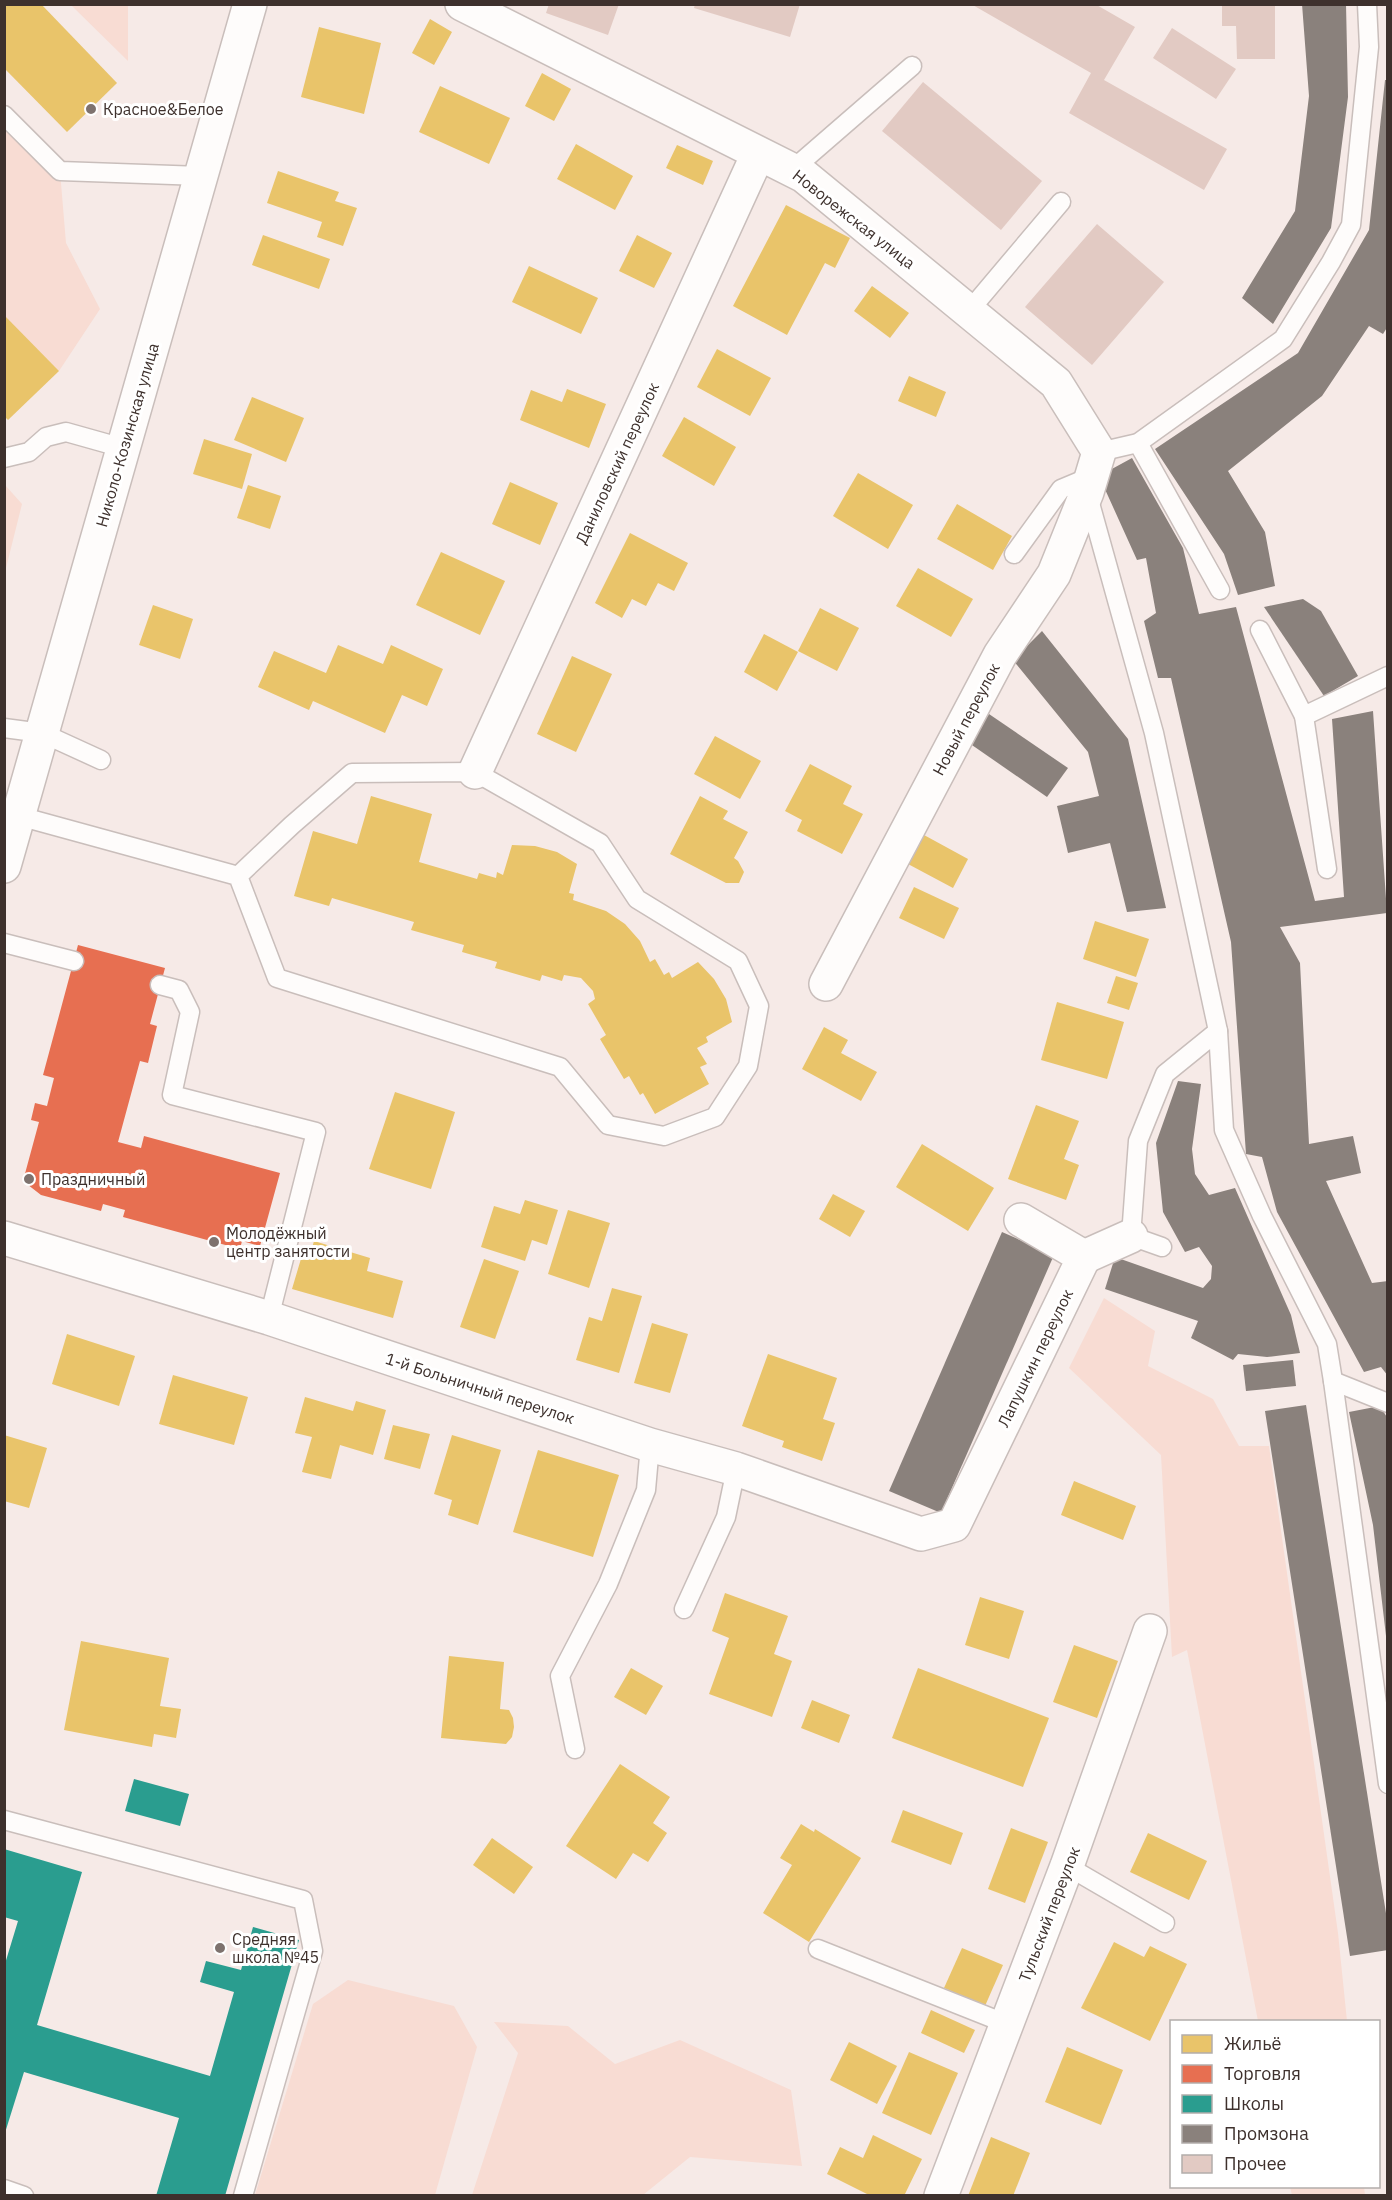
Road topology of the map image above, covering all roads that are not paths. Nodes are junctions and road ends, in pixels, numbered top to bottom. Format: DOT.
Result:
graph roads {
  1 [pos="250,4"];
  2 [pos="462,4"];
  3 [pos="1367,4"];
  4 [pos="912,66"];
  5 [pos="4,115"];
  6 [pos="758,154"];
  7 [pos="792,170"];
  8 [pos="201,176"];
  9 [pos="1060,202"];
  10 [pos="969,311"];
  11 [pos="1138,443"];
  12 [pos="123,448"];
  13 [pos="4,458"];
  14 [pos="1092,473"];
  15 [pos="1014,554"];
  16 [pos="1220,590"];
  17 [pos="1260,630"];
  18 [pos="1388,676"];
  19 [pos="1304,716"];
  20 [pos="4,728"];
  21 [pos="42,733"];
  22 [pos="101,760"];
  23 [pos="475,772"];
  24 [pos="19,816"];
  25 [pos="4,866"];
  26 [pos="1327,869"];
  27 [pos="238,876"];
  28 [pos="4,942"];
  29 [pos="74,961"];
  30 [pos="826,984"];
  31 [pos="160,985"];
  32 [pos="1218,1031"];
  33 [pos="1021,1220"];
  34 [pos="1131,1236"];
  35 [pos="4,1238"];
  36 [pos="1162,1247"];
  37 [pos="1084,1257"];
  38 [pos="269,1318"];
  39 [pos="1333,1381"];
  40 [pos="1388,1402"];
  41 [pos="650,1445"];
  42 [pos="736,1469"];
  43 [pos="954,1525"];
  44 [pos="684,1609"];
  45 [pos="1150,1631"];
  46 [pos="575,1749"];
  47 [pos="1388,1784"];
  48 [pos="4,1820"];
  49 [pos="1067,1866"];
  50 [pos="1165,1923"];
  51 [pos="818,1949"];
  52 [pos="1007,2024"];
  53 [pos="4,2189"];
  54 [pos="24,2196"];
  55 [pos="243,2196"];
  56 [pos="941,2196"];
  1 -- 8 [label="street, Николо-Козинская улица"];
  2 -- 6 [label="street, Новорежская улица"];
  3 -- 11 [label="lane"];
  4 -- 7 [label="lane"];
  5 -- 8 [label="lane"];
  6 -- 7 [label="street, Новорежская улица"];
  6 -- 23 [label="street, Даниловский переулок"];
  7 -- 10 [label="street, Новорежская улица"];
  8 -- 12 [label="street, Николо-Козинская улица"];
  9 -- 10 [label="lane"];
  10 -- 14 [label="street, Новорежская улица"];
  11 -- 14 [label="lane"];
  11 -- 16 [label="lane"];
  12 -- 13 [label="lane"];
  12 -- 21 [label="street, Николо-Козинская улица"];
  14 -- 15 [label="lane"];
  14 -- 30 [label="street, Новый переулок"];
  14 -- 32 [label="lane"];
  17 -- 19 [label="lane"];
  18 -- 19 [label="lane"];
  19 -- 26 [label="lane"];
  20 -- 21 [label="lane"];
  21 -- 22 [label="lane"];
  21 -- 24 [label="street, Николо-Козинская улица"];
  23 -- 27 [label="lane"];
  23 -- 27 [label="lane"];
  24 -- 25 [label="street, Николо-Козинская улица"];
  24 -- 27 [label="lane"];
  28 -- 29 [label="lane"];
  31 -- 38 [label="lane"];
  32 -- 34 [label="lane"];
  32 -- 39 [label="lane"];
  33 -- 37 [label="street"];
  34 -- 36 [label="lane"];
  34 -- 37 [label="street"];
  35 -- 38 [label="street, 1-й Больничный переулок"];
  37 -- 43 [label="street, Лапушкин переулок"];
  38 -- 41 [label="street, 1-й Больничный переулок"];
  39 -- 40 [label="lane"];
  39 -- 47 [label="lane"];
  41 -- 42 [label="street, 1-й Больничный переулок"];
  41 -- 46 [label="lane"];
  42 -- 43 [label="street, 1-й Больничный переулок"];
  42 -- 44 [label="lane"];
  45 -- 49 [label="street, Тульский переулок"];
  48 -- 55 [label="lane"];
  49 -- 50 [label="lane"];
  49 -- 52 [label="street, Тульский переулок"];
  51 -- 52 [label="lane"];
  52 -- 56 [label="street, Тульский переулок"];
  53 -- 54 [label="lane"];
}
